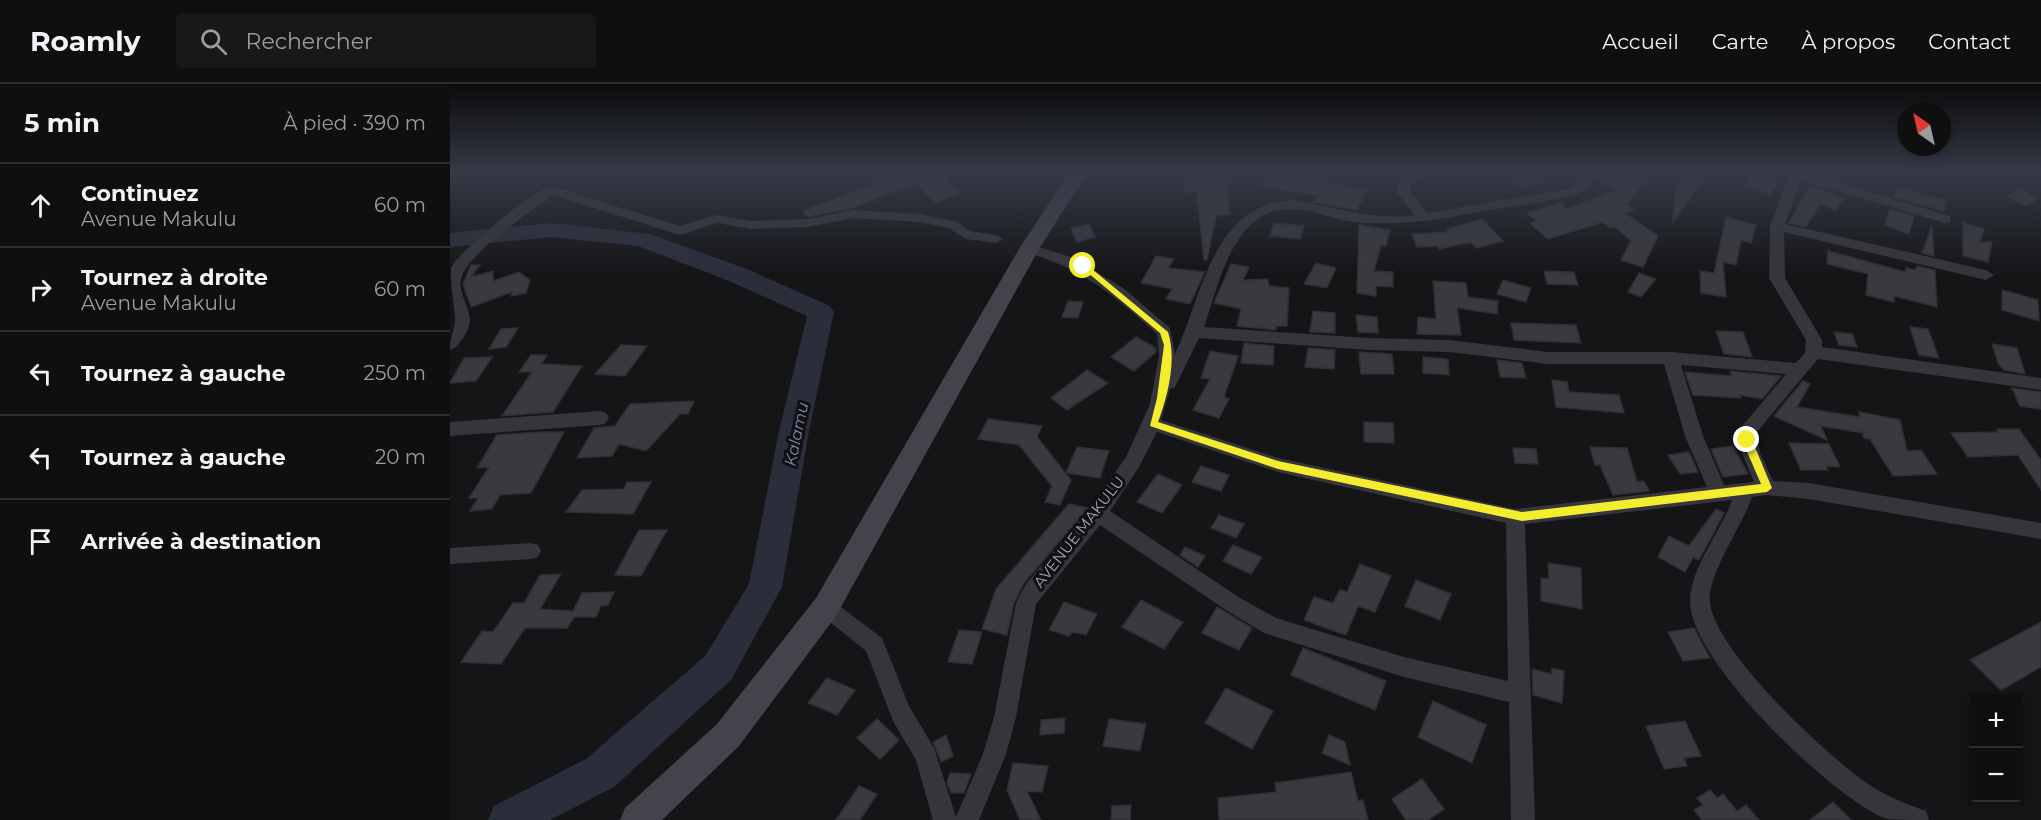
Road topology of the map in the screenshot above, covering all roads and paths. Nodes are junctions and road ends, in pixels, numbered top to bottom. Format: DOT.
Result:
graph roads {
  1 [pos="527,207"];
  2 [pos="606,207"];
  3 [pos="1056,207"];
  4 [pos="1272,207"];
  5 [pos="1308,207"];
  6 [pos="1415,207"];
  7 [pos="1487,207"];
  8 [pos="1785,207"];
  9 [pos="1908,207"];
  10 [pos="1424,219"];
  11 [pos="1945,219"];
  12 [pos="1778,226"];
  13 [pos="996,239"];
  14 [pos="1029,249"];
  15 [pos="1986,275"];
  16 [pos="1194,332"];
  17 [pos="450,344"];
  18 [pos="1813,352"];
  19 [pos="1670,358"];
  20 [pos="1801,369"];
  21 [pos="2041,384"];
  22 [pos="1162,398"];
  23 [pos="600,418"];
  24 [pos="1153,424"];
  25 [pos="450,429"];
  26 [pos="1767,488"];
  27 [pos="1745,489"];
  28 [pos="1718,492"];
  29 [pos="1097,513"];
  30 [pos="1515,517"];
  31 [pos="2041,531"];
  32 [pos="531,551"];
  33 [pos="450,556"];
  34 [pos="826,607"];
  35 [pos="1519,694"];
  36 [pos="637,820"];
  37 [pos="945,820"];
  38 [pos="967,820"];
  39 [pos="1523,820"];
  40 [pos="1917,820"];
  1 -- 17 [label="street"];
  2 -- 13 [label="street"];
  3 -- 14 [label="main road"];
  4 -- 16 [label="street"];
  5 -- 10 [label="street"];
  6 -- 10 [label="street"];
  7 -- 10 [label="street"];
  8 -- 12 [label="street"];
  9 -- 11 [label="street"];
  12 -- 15 [label="street"];
  12 -- 18 [label="street"];
  14 -- 22 [label="street, AVENUE MAKULU"];
  14 -- 34 [label="main road"];
  16 -- 19 [label="street"];
  16 -- 22 [label="street"];
  18 -- 20 [label="street"];
  18 -- 21 [label="street"];
  19 -- 20 [label="street"];
  19 -- 28 [label="street"];
  20 -- 26 [label="street"];
  22 -- 24 [label="street, AVENUE MAKULU"];
  23 -- 25 [label="street"];
  24 -- 29 [label="street, AVENUE MAKULU"];
  24 -- 30 [label="street"];
  26 -- 27 [label="street"];
  26 -- 31 [label="street"];
  27 -- 28 [label="street"];
  27 -- 40 [label="street"];
  28 -- 30 [label="street"];
  29 -- 35 [label="street"];
  29 -- 38 [label="street, AVENUE MAKULU"];
  30 -- 35 [label="street"];
  32 -- 33 [label="street"];
  34 -- 36 [label="main road"];
  34 -- 37 [label="street"];
  35 -- 39 [label="street"];
}
